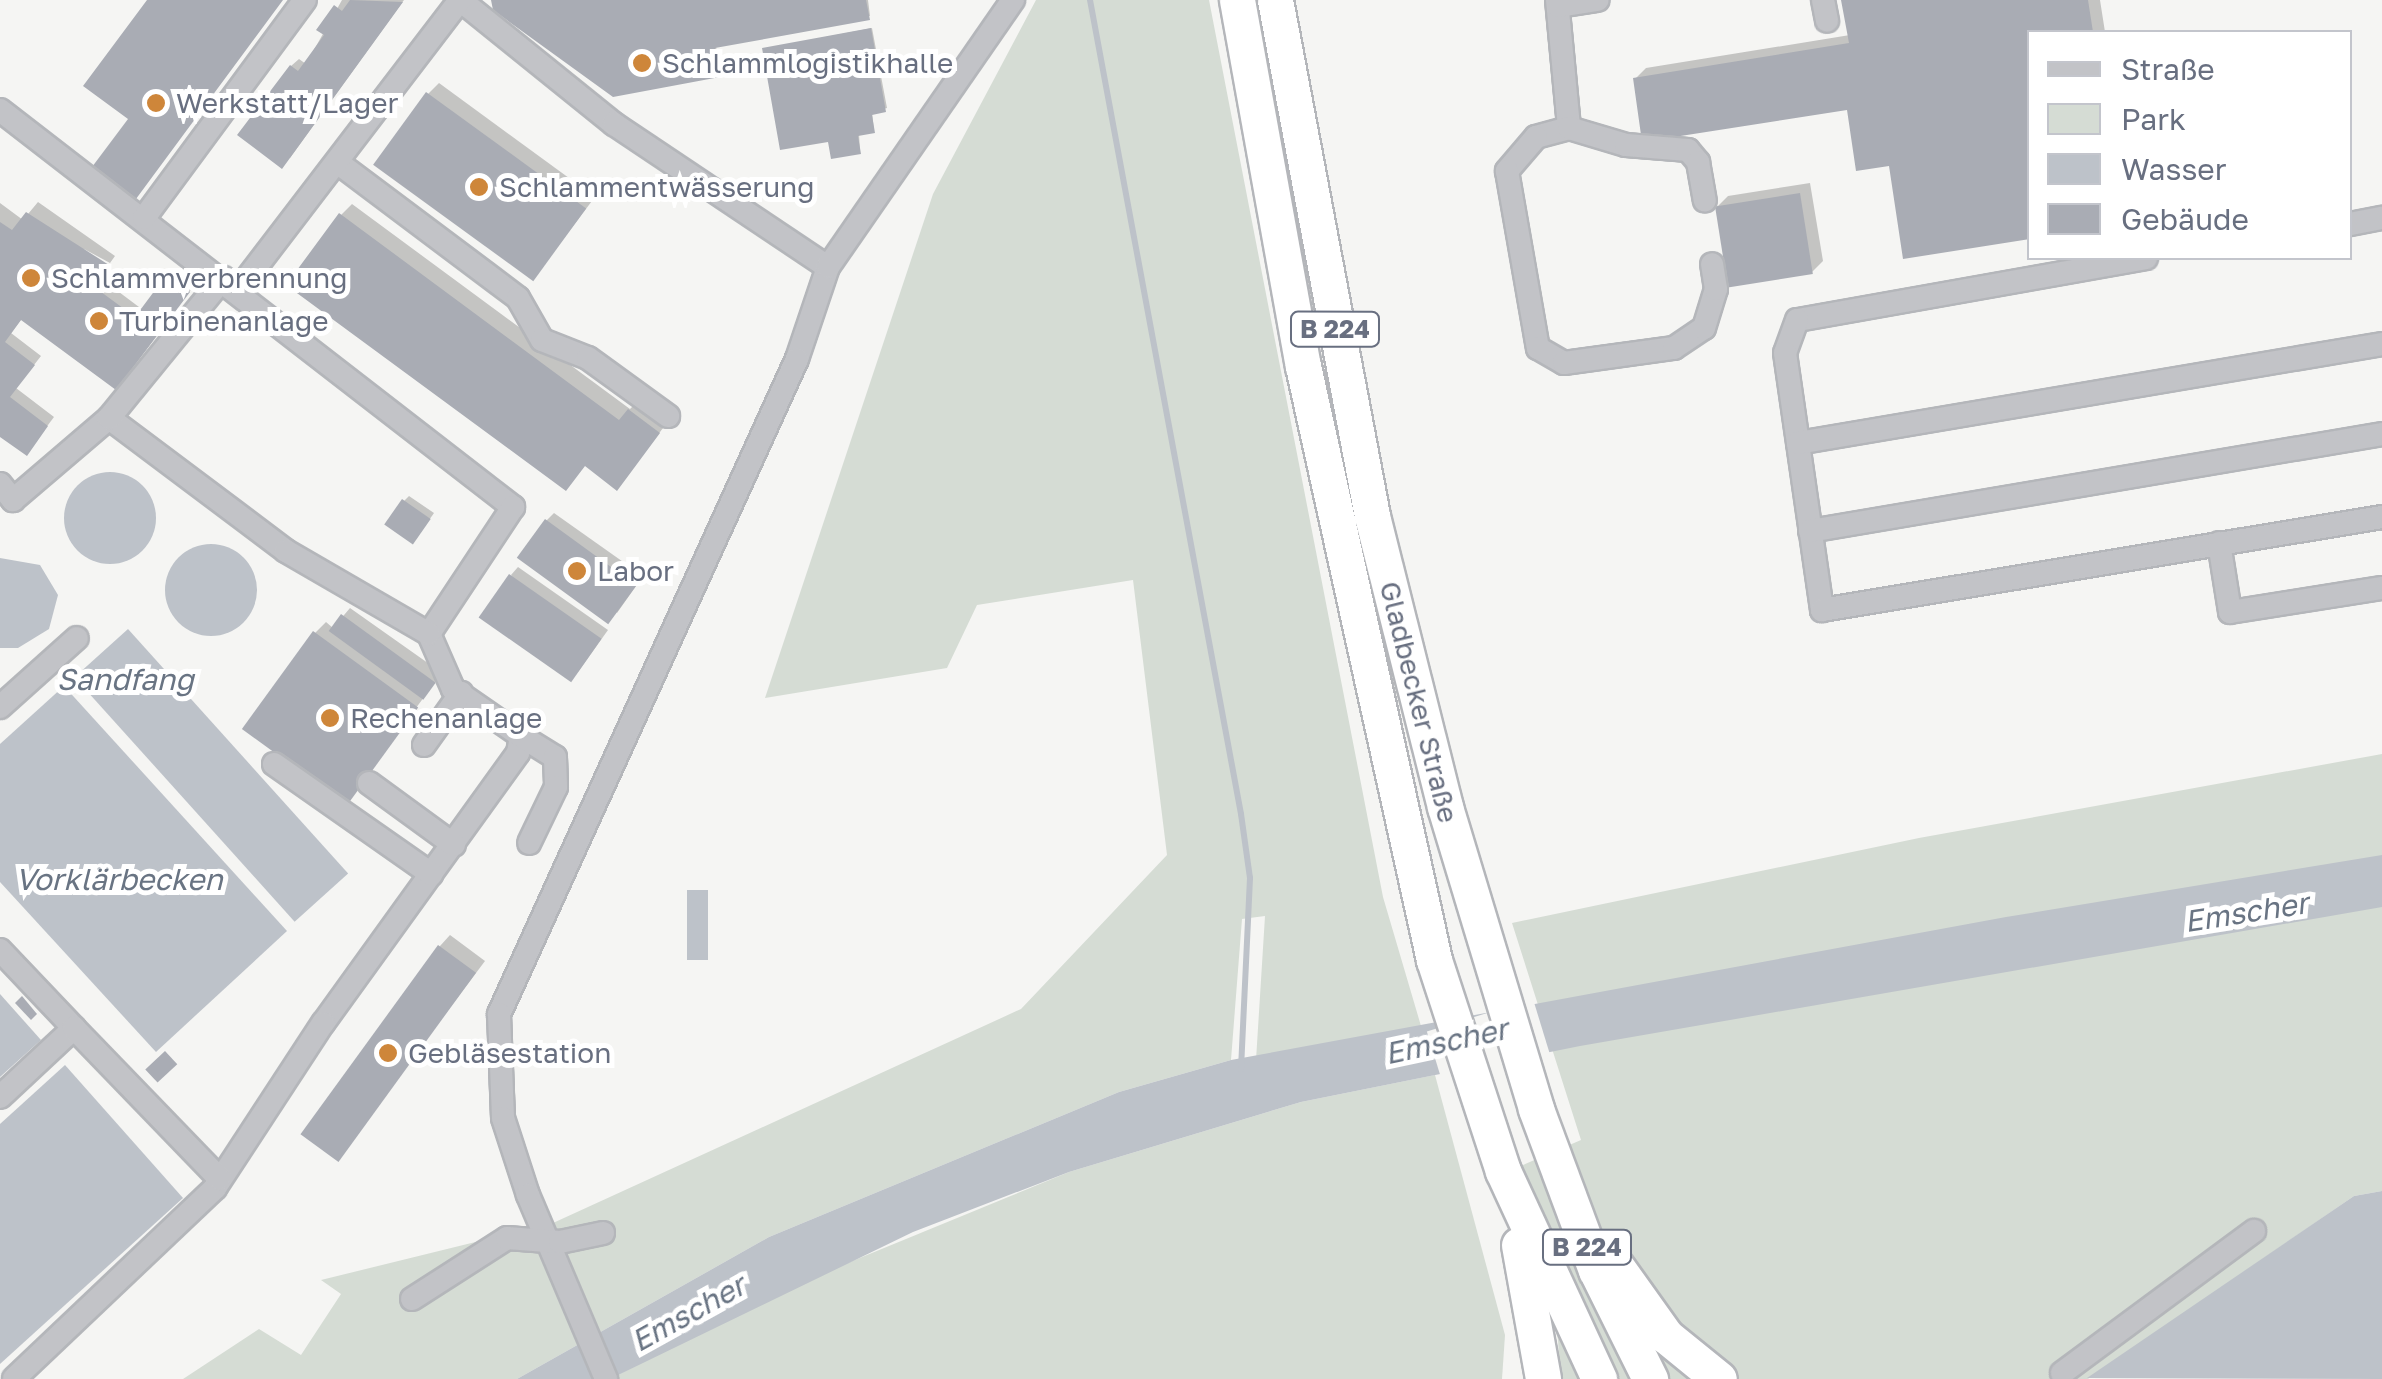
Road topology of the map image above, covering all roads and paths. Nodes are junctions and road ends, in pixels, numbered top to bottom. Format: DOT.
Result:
graph roads {
  1 [pos="305,0"];
  2 [pos="1013,0"];
  3 [pos="1237,0"];
  4 [pos="1275,0"];
  5 [pos="1598,0"];
  6 [pos="462,1"];
  7 [pos="1558,3"];
  8 [pos="0,110"];
  9 [pos="1568,128"];
  10 [pos="338,162"];
  11 [pos="1705,200"];
  12 [pos="144,218"];
  13 [pos="2382,218"];
  14 [pos="2352,224"];
  15 [pos="2135,260"];
  16 [pos="1712,264"];
  17 [pos="828,267"];
  18 [pos="231,283"];
  19 [pos="2382,344"];
  20 [pos="668,416"];
  21 [pos="108,418"];
  22 [pos="2382,434"];
  23 [pos="1798,443"];
  24 [pos="4,499"];
  25 [pos="2382,517"];
  26 [pos="1810,530"];
  27 [pos="2219,543"];
  28 [pos="2382,588"];
  29 [pos="429,634"];
  30 [pos="77,638"];
  31 [pos="461,694"];
  32 [pos="0,707"];
  33 [pos="521,736"];
  34 [pos="424,746"];
  35 [pos="274,764"];
  36 [pos="369,783"];
  37 [pos="454,844"];
  38 [pos="530,844"];
  39 [pos="431,874"];
  40 [pos="0,950"];
  41 [pos="74,1028"];
  42 [pos="0,1097"];
  43 [pos="1534,1100"];
  44 [pos="1502,1171"];
  45 [pos="220,1178"];
  46 [pos="2254,1231"];
  47 [pos="603,1233"];
  48 [pos="548,1241"];
  49 [pos="412,1299"];
  50 [pos="2062,1373"];
  51 [pos="14,1379"];
  52 [pos="606,1379"];
  53 [pos="1543,1379"];
  54 [pos="1599,1379"];
  55 [pos="1650,1379"];
  56 [pos="1719,1379"];
  1 -- 12 [label="lane"];
  2 -- 17 [label="lane"];
  3 -- 44 [label="highway, Gladbecker Straße / B 224"];
  4 -- 43 [label="highway, Gladbecker Straße / B 224"];
  5 -- 7 [label="lane"];
  6 -- 10 [label="lane"];
  6 -- 17 [label="lane"];
  7 -- 9 [label="lane"];
  8 -- 12 [label="lane"];
  9 -- 11 [label="lane"];
  9 -- 16 [label="lane"];
  10 -- 18 [label="lane"];
  10 -- 20 [label="lane"];
  12 -- 18 [label="lane"];
  13 -- 14 [label="lane"];
  15 -- 23 [label="lane"];
  17 -- 48 [label="lane"];
  18 -- 21 [label="lane"];
  18 -- 29 [label="lane"];
  19 -- 23 [label="lane"];
  21 -- 24 [label="lane"];
  21 -- 29 [label="lane"];
  22 -- 26 [label="lane"];
  23 -- 26 [label="lane"];
  25 -- 27 [label="lane"];
  26 -- 27 [label="lane"];
  27 -- 28 [label="lane"];
  29 -- 31 [label="lane"];
  30 -- 32 [label="lane"];
  31 -- 33 [label="lane"];
  31 -- 34 [label="lane"];
  33 -- 37 [label="lane"];
  33 -- 38 [label="lane"];
  35 -- 39 [label="lane"];
  36 -- 37 [label="lane"];
  37 -- 39 [label="lane"];
  39 -- 45 [label="lane"];
  40 -- 41 [label="lane"];
  41 -- 42 [label="lane"];
  41 -- 45 [label="lane"];
  43 -- 55 [label="highway, Gladbecker Straße / B 224"];
  43 -- 56 [label="highway"];
  44 -- 53 [label="highway"];
  44 -- 54 [label="highway, Gladbecker Straße / B 224"];
  45 -- 51 [label="lane"];
  46 -- 50 [label="lane"];
  47 -- 48 [label="lane"];
  48 -- 49 [label="lane"];
  48 -- 52 [label="lane"];
}
